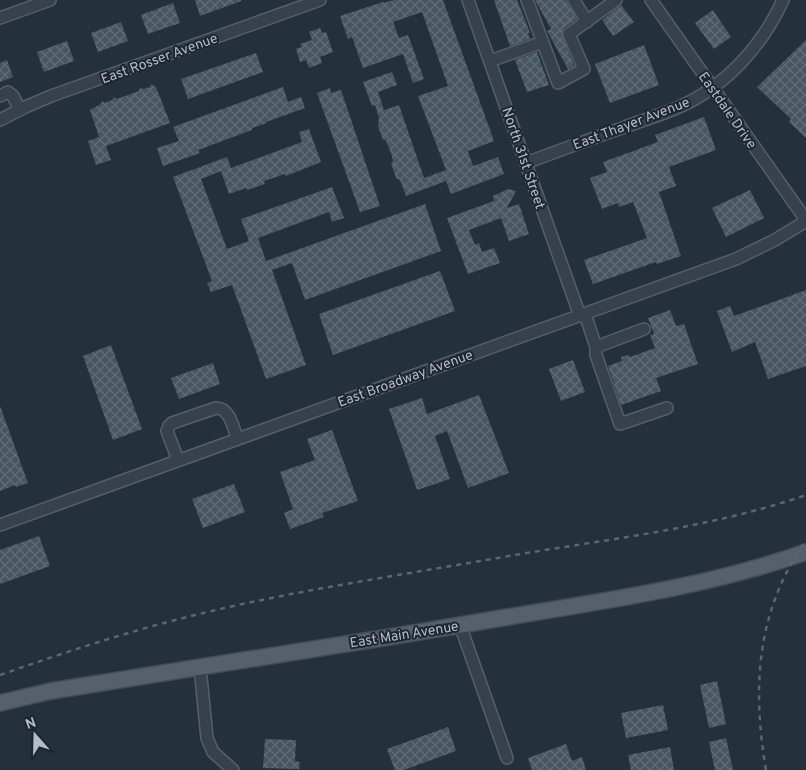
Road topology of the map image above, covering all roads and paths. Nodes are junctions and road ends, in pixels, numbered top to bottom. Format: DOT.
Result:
graph roads {
  1 [pos="50,0"];
  2 [pos="320,0"];
  3 [pos="468,0"];
  4 [pos="527,0"];
  5 [pos="574,0"];
  6 [pos="616,0"];
  7 [pos="651,0"];
  8 [pos="783,0"];
  9 [pos="0,18"];
  10 [pos="587,22"];
  11 [pos="543,42"];
  12 [pos="490,61"];
  13 [pos="713,88"];
  14 [pos="0,96"];
  15 [pos="20,110"];
  16 [pos="0,120"];
  17 [pos="526,163"];
  18 [pos="806,220"];
  19 [pos="582,315"];
  20 [pos="644,329"];
  21 [pos="596,347"];
  22 [pos="667,408"];
  23 [pos="237,438"];
  24 [pos="178,460"];
  25 [pos="0,524"];
  26 [pos="806,552"];
  27 [pos="460,625"];
  28 [pos="200,667"];
  29 [pos="0,703"];
  30 [pos="507,758"];
  31 [pos="234,770"];
  1 -- 9 [label="street"];
  2 -- 15 [label="street, East Rosser Avenue"];
  3 -- 12 [label="street, North 31st Street"];
  4 -- 11 [label="street"];
  5 -- 10 [label="street"];
  6 -- 10 [label="street"];
  7 -- 13 [label="street, Eastdale Drive"];
  8 -- 13 [label="street, East Thayer Avenue"];
  10 -- 11 [label="street"];
  11 -- 12 [label="street"];
  12 -- 17 [label="street, North 31st Street"];
  13 -- 17 [label="street, East Thayer Avenue"];
  13 -- 18 [label="street, Eastdale Drive"];
  14 -- 15 [label="street"];
  15 -- 16 [label="street, East Rosser Avenue"];
  17 -- 19 [label="street, North 31st Street"];
  18 -- 19 [label="street, East Broadway Avenue"];
  19 -- 21 [label="street, North 31st Street"];
  19 -- 23 [label="street, East Broadway Avenue"];
  20 -- 21 [label="street"];
  21 -- 22 [label="street, North 31st Street"];
  23 -- 24 [label="street, East Broadway Avenue"];
  23 -- 24 [label="street"];
  24 -- 25 [label="street, East Broadway Avenue"];
  26 -- 27 [label="main road, East Main Avenue"];
  27 -- 28 [label="main road, East Main Avenue"];
  27 -- 30 [label="street"];
  28 -- 29 [label="main road, East Main Avenue"];
  28 -- 31 [label="street"];
}
